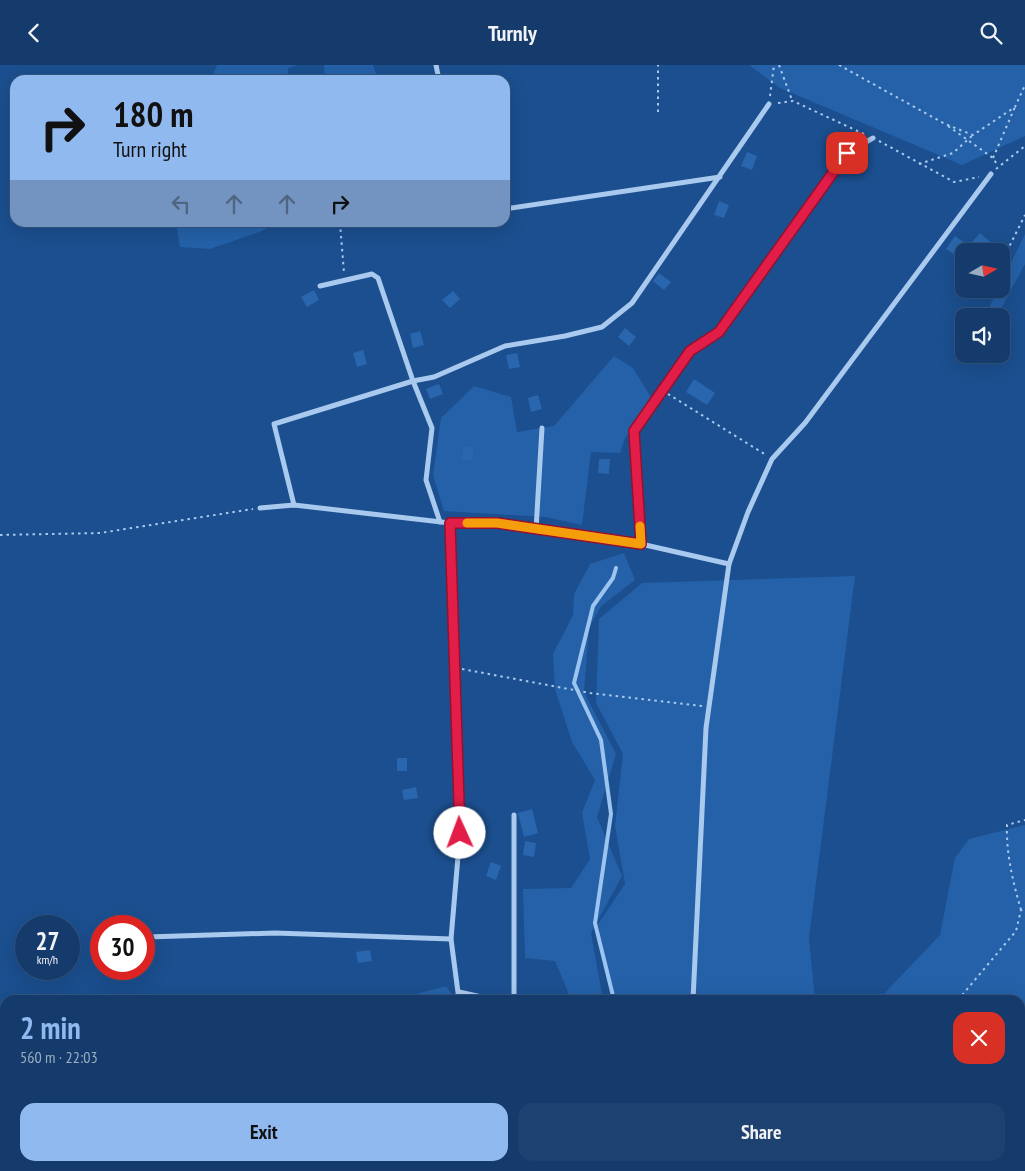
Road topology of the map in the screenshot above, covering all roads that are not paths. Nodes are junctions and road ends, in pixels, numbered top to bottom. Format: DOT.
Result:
graph roads {
  1 [pos="769,104"];
  2 [pos="873,138"];
  3 [pos="991,174"];
  4 [pos="720,177"];
  5 [pos="510,208"];
  6 [pos="320,286"];
  7 [pos="413,381"];
  8 [pos="542,428"];
  9 [pos="294,505"];
  10 [pos="260,508"];
  11 [pos="440,522"];
  12 [pos="450,523"];
  13 [pos="536,530"];
  14 [pos="641,544"];
  15 [pos="729,564"];
  16 [pos="514,815"];
  17 [pos="155,937"];
  18 [pos="452,939"];
  19 [pos="459,992"];
  20 [pos="472,995"];
  21 [pos="514,995"];
  22 [pos="693,995"];
  1 -- 4 [label="street"];
  2 -- 14 [label="street"];
  3 -- 15 [label="street"];
  4 -- 5 [label="street"];
  4 -- 7 [label="street"];
  6 -- 7 [label="street"];
  7 -- 9 [label="street"];
  7 -- 11 [label="street"];
  8 -- 13 [label="street"];
  9 -- 10 [label="street"];
  9 -- 11 [label="street"];
  11 -- 12 [label="street"];
  12 -- 13 [label="street"];
  12 -- 18 [label="street"];
  13 -- 14 [label="street"];
  14 -- 15 [label="street"];
  15 -- 22 [label="street"];
  16 -- 21 [label="street"];
  17 -- 18 [label="street"];
  18 -- 19 [label="street"];
  19 -- 20 [label="street"];
}
